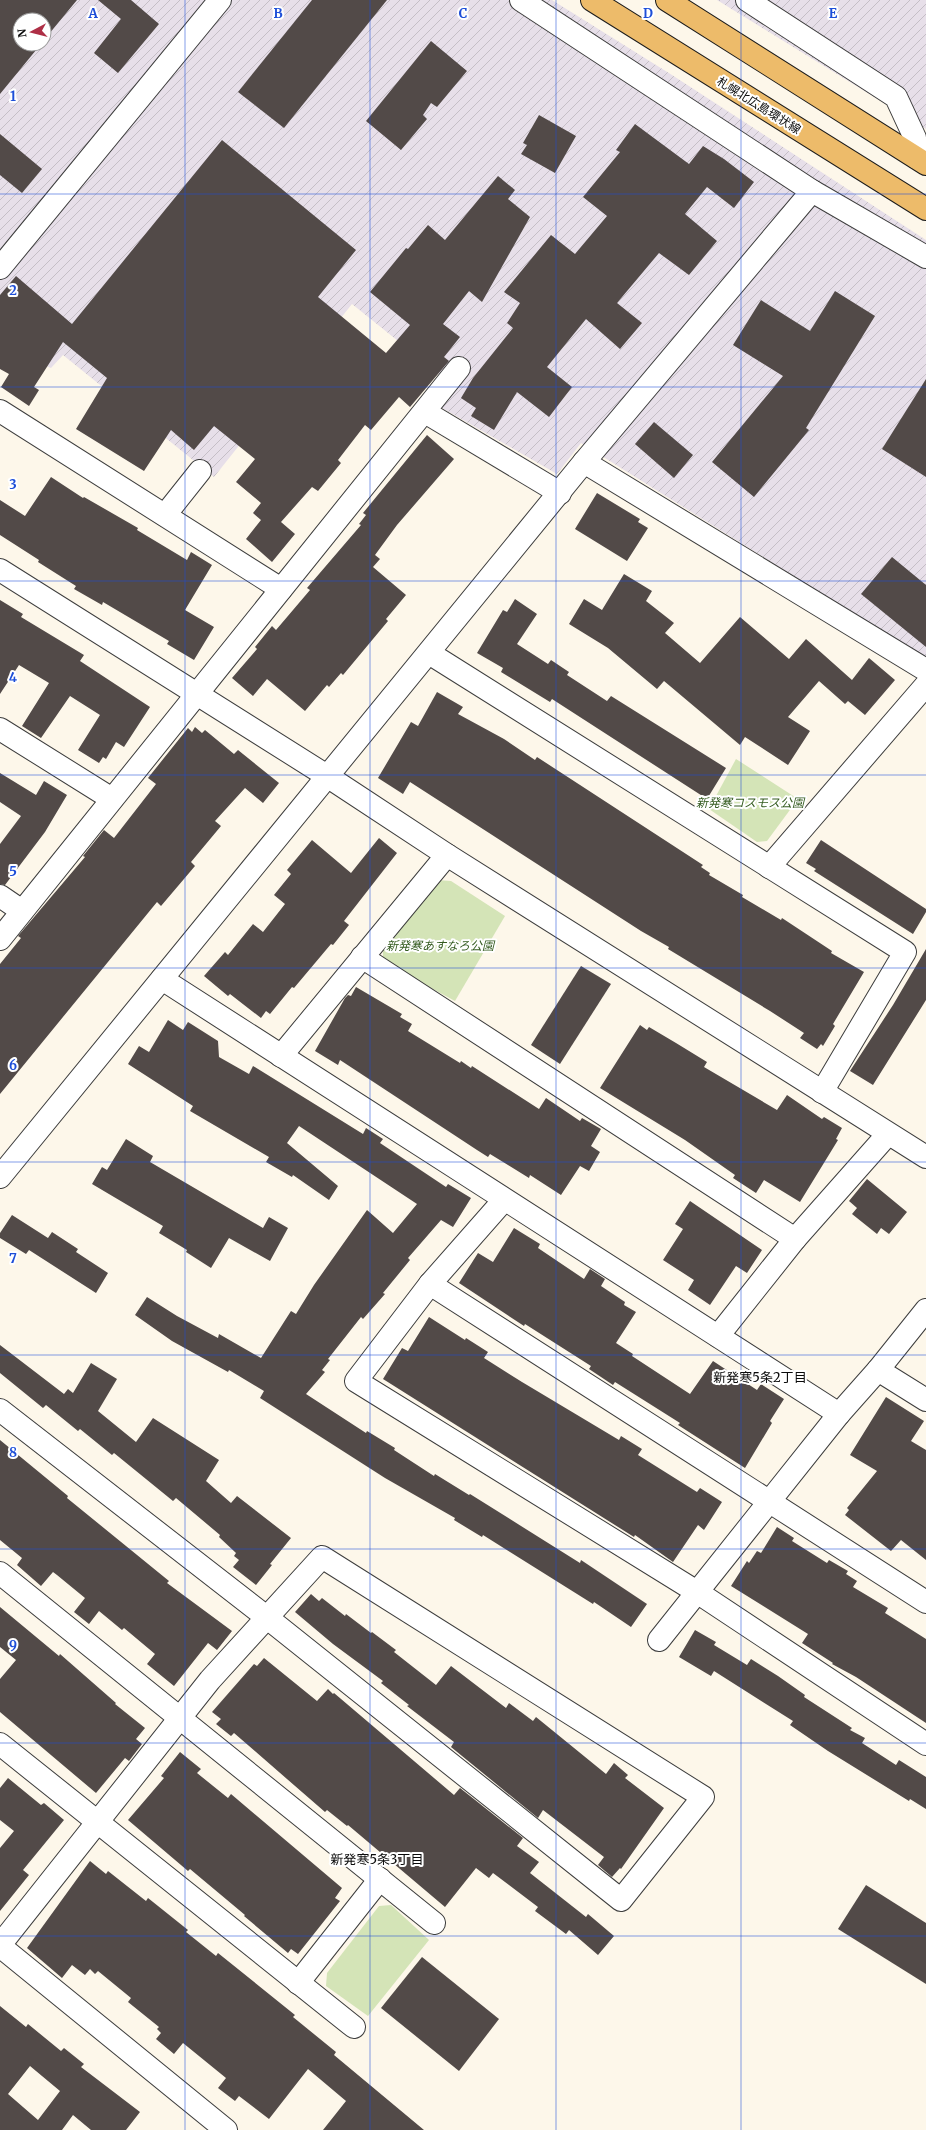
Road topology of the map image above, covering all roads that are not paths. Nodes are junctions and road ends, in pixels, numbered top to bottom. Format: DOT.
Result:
graph roads {
  1 [pos="220,0"];
  2 [pos="521,0"];
  3 [pos="592,0"];
  4 [pos="667,0"];
  5 [pos="747,0"];
  6 [pos="922,161"];
  7 [pos="812,191"];
  8 [pos="926,209"];
  9 [pos="926,257"];
  10 [pos="0,268"];
  11 [pos="459,368"];
  12 [pos="0,410"];
  13 [pos="425,412"];
  14 [pos="584,462"];
  15 [pos="200,471"];
  16 [pos="560,493"];
  17 [pos="165,515"];
  18 [pos="0,570"];
  19 [pos="281,590"];
  20 [pos="429,653"];
  21 [pos="926,670"];
  22 [pos="926,685"];
  23 [pos="196,693"];
  24 [pos="0,729"];
  25 [pos="327,776"];
  26 [pos="112,799"];
  27 [pos="446,855"];
  28 [pos="769,867"];
  29 [pos="0,896"];
  30 [pos="22,911"];
  31 [pos="0,939"];
  32 [pos="362,958"];
  33 [pos="162,979"];
  34 [pos="281,1056"];
  35 [pos="822,1092"];
  36 [pos="888,1134"];
  37 [pos="926,1157"];
  38 [pos="0,1177"];
  39 [pos="504,1200"];
  40 [pos="795,1239"];
  41 [pos="430,1284"];
  42 [pos="926,1310"];
  43 [pos="718,1336"];
  44 [pos="878,1370"];
  45 [pos="926,1400"];
  46 [pos="0,1410"];
  47 [pos="839,1414"];
  48 [pos="770,1501"];
  49 [pos="0,1573"];
  50 [pos="697,1592"];
  51 [pos="926,1602"];
  52 [pos="265,1616"];
  53 [pos="659,1640"];
  54 [pos="180,1718"];
  55 [pos="0,1744"];
  56 [pos="926,1744"];
  57 [pos="96,1823"];
  58 [pos="380,1879"];
  59 [pos="434,1923"];
  60 [pos="0,1946"];
  61 [pos="298,1983"];
  62 [pos="354,2027"];
  63 [pos="226,2130"];
  1 -- 10 [label="street"];
  2 -- 7 [label="street"];
  3 -- 8 [label="main road, 札幌北広島環状線"];
  4 -- 6 [label="main road"];
  5 -- 6 [label="street"];
  7 -- 9 [label="street"];
  7 -- 14 [label="street"];
  11 -- 13 [label="street"];
  12 -- 17 [label="street"];
  13 -- 16 [label="street"];
  13 -- 19 [label="street"];
  14 -- 16 [label="street"];
  14 -- 21 [label="street"];
  15 -- 17 [label="street"];
  16 -- 20 [label="street"];
  17 -- 19 [label="street"];
  18 -- 23 [label="street"];
  19 -- 23 [label="street"];
  20 -- 25 [label="street"];
  20 -- 28 [label="street"];
  22 -- 28 [label="street"];
  23 -- 25 [label="street"];
  23 -- 26 [label="street"];
  24 -- 26 [label="street"];
  25 -- 27 [label="street"];
  25 -- 33 [label="street"];
  26 -- 30 [label="street"];
  27 -- 32 [label="street"];
  27 -- 35 [label="street"];
  28 -- 35 [label="street"];
  29 -- 30 [label="street"];
  30 -- 31 [label="street"];
  32 -- 34 [label="street"];
  32 -- 40 [label="street"];
  33 -- 34 [label="street"];
  33 -- 38 [label="street"];
  34 -- 39 [label="street"];
  35 -- 36 [label="street"];
  36 -- 37 [label="street"];
  36 -- 40 [label="street"];
  39 -- 41 [label="street"];
  39 -- 43 [label="street"];
  40 -- 43 [label="street"];
  41 -- 48 [label="street"];
  41 -- 50 [label="street"];
  42 -- 44 [label="street"];
  43 -- 47 [label="street"];
  44 -- 45 [label="street"];
  44 -- 47 [label="street"];
  46 -- 52 [label="street"];
  47 -- 48 [label="street"];
  48 -- 50 [label="street"];
  48 -- 51 [label="street"];
  49 -- 54 [label="street"];
  50 -- 53 [label="street"];
  50 -- 56 [label="street"];
  52 -- 52 [label="street"];
  52 -- 54 [label="street"];
  54 -- 57 [label="street"];
  54 -- 58 [label="street"];
  55 -- 57 [label="street"];
  57 -- 60 [label="street"];
  57 -- 61 [label="street"];
  58 -- 59 [label="street"];
  58 -- 61 [label="street"];
  60 -- 63 [label="street"];
  61 -- 62 [label="street"];
}
